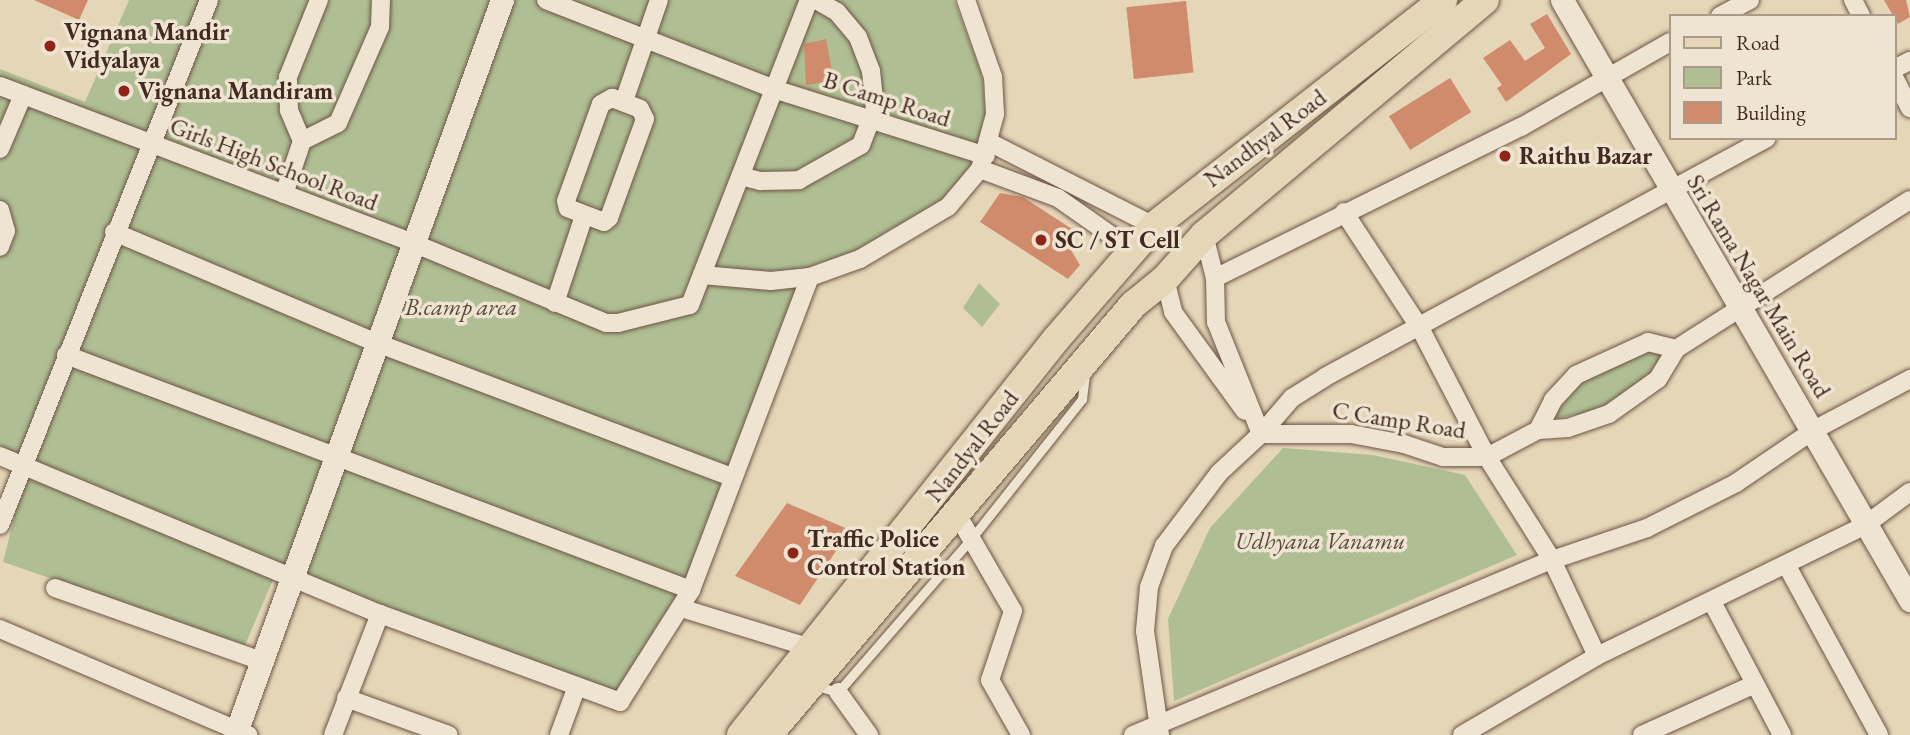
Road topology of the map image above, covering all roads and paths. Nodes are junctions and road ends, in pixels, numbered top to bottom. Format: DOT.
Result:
graph roads {
  1 [pos="209,0"];
  2 [pos="319,0"];
  3 [pos="381,0"];
  4 [pos="502,0"];
  5 [pos="546,0"];
  6 [pos="659,0"];
  7 [pos="809,0"];
  8 [pos="816,0"];
  9 [pos="966,0"];
  10 [pos="1443,0"];
  11 [pos="1485,0"];
  12 [pos="1562,0"];
  13 [pos="1750,0"];
  14 [pos="1724,14"];
  15 [pos="646,38"];
  16 [pos="1668,43"];
  17 [pos="1606,76"];
  18 [pos="1896,81"];
  19 [pos="0,86"];
  20 [pos="774,89"];
  21 [pos="23,95"];
  22 [pos="624,101"];
  23 [pos="1910,108"];
  24 [pos="872,120"];
  25 [pos="1764,140"];
  26 [pos="302,141"];
  27 [pos="149,142"];
  28 [pos="0,149"];
  29 [pos="986,156"];
  30 [pos="741,176"];
  31 [pos="1671,191"];
  32 [pos="284,194"];
  33 [pos="1910,200"];
  34 [pos="1174,207"];
  35 [pos="0,210"];
  36 [pos="1344,212"];
  37 [pos="584,216"];
  38 [pos="1154,226"];
  39 [pos="114,232"];
  40 [pos="1204,235"];
  41 [pos="413,243"];
  42 [pos="0,247"];
  43 [pos="1132,250"];
  44 [pos="702,275"];
  45 [pos="810,276"];
  46 [pos="1215,278"];
  47 [pos="1165,279"];
  48 [pos="1097,289"];
  49 [pos="555,303"];
  50 [pos="1133,305"];
  51 [pos="1738,310"];
  52 [pos="1420,328"];
  53 [pos="377,343"];
  54 [pos="1676,349"];
  55 [pos="66,355"];
  56 [pos="1086,361"];
  57 [pos="1910,379"];
  58 [pos="1538,430"];
  59 [pos="1814,430"];
  60 [pos="1261,434"];
  61 [pos="336,455"];
  62 [pos="0,456"];
  63 [pos="1487,457"];
  64 [pos="21,464"];
  65 [pos="731,477"];
  66 [pos="1910,492"];
  67 [pos="957,514"];
  68 [pos="0,525"];
  69 [pos="1864,526"];
  70 [pos="971,539"];
  71 [pos="1552,560"];
  72 [pos="1787,566"];
  73 [pos="291,578"];
  74 [pos="55,587"];
  75 [pos="691,590"];
  76 [pos="1909,597"];
  77 [pos="1712,602"];
  78 [pos="681,608"];
  79 [pos="380,614"];
  80 [pos="0,629"];
  81 [pos="811,648"];
  82 [pos="1597,656"];
  83 [pos="261,661"];
  84 [pos="1755,684"];
  85 [pos="577,686"];
  86 [pos="824,688"];
  87 [pos="346,698"];
  88 [pos="1688,727"];
  89 [pos="1158,730"];
  90 [pos="1474,733"];
  91 [pos="240,734"];
  92 [pos="333,735"];
  93 [pos="449,735"];
  94 [pos="559,735"];
  95 [pos="741,735"];
  96 [pos="768,735"];
  97 [pos="869,735"];
  98 [pos="1021,735"];
  99 [pos="1133,735"];
  100 [pos="1642,735"];
  101 [pos="1782,735"];
  102 [pos="1879,735"];
  1 -- 27 [label="street"];
  2 -- 26 [label="street"];
  3 -- 26 [label="street"];
  4 -- 41 [label="street"];
  5 -- 15 [label="street, B Camp Road"];
  6 -- 15 [label="street"];
  7 -- 20 [label="street"];
  8 -- 24 [label="street"];
  9 -- 29 [label="street"];
  10 -- 34 [label="main road, Nandhyal Road"];
  11 -- 40 [label="main road, Nandyal Road"];
  12 -- 17 [label="street, Sri Rama Nagar Main Road"];
  13 -- 14 [label="street"];
  15 -- 20 [label="street, B Camp Road"];
  15 -- 22 [label="street"];
  16 -- 17 [label="street"];
  17 -- 31 [label="street, Sri Rama Nagar Main Road"];
  17 -- 36 [label="street"];
  18 -- 23 [label="street"];
  19 -- 21 [label="street, Girls High School Road"];
  20 -- 24 [label="street, B Camp Road"];
  20 -- 30 [label="street"];
  21 -- 27 [label="street, Girls High School Road"];
  21 -- 28 [label="street"];
  22 -- 37 [label="street"];
  22 -- 37 [label="street"];
  24 -- 29 [label="street, B Camp Road"];
  24 -- 30 [label="street"];
  25 -- 31 [label="street"];
  26 -- 32 [label="street"];
  27 -- 32 [label="street, Girls High School Road"];
  27 -- 39 [label="street"];
  29 -- 38 [label="street, B Camp Road"];
  29 -- 43 [label="street"];
  29 -- 45 [label="street"];
  30 -- 44 [label="street"];
  31 -- 51 [label="street, Sri Rama Nagar Main Road"];
  31 -- 52 [label="street"];
  32 -- 41 [label="street, Girls High School Road"];
  33 -- 51 [label="street"];
  34 -- 38 [label="main road, Nandhyal Road"];
  34 -- 40 [label="main road"];
  35 -- 42 [label="street"];
  36 -- 46 [label="street"];
  36 -- 52 [label="street"];
  37 -- 49 [label="street"];
  38 -- 43 [label="main road, Nandhyal Road"];
  39 -- 53 [label="street"];
  39 -- 55 [label="street"];
  40 -- 46 [label="street"];
  40 -- 47 [label="main road, Nandyal Road"];
  41 -- 49 [label="street, Girls High School Road"];
  41 -- 53 [label="street"];
  43 -- 48 [label="main road, Nandhyal Road"];
  44 -- 45 [label="street"];
  44 -- 49 [label="street, Girls High School Road"];
  45 -- 65 [label="street"];
  46 -- 60 [label="street"];
  47 -- 50 [label="main road, Nandyal Road"];
  47 -- 60 [label="street"];
  48 -- 50 [label="main road"];
  48 -- 81 [label="main road, Nandyal Road"];
  50 -- 56 [label="main road, Nandyal Road"];
  51 -- 54 [label="street"];
  51 -- 59 [label="street, Sri Rama Nagar Main Road"];
  52 -- 60 [label="street"];
  52 -- 63 [label="street"];
  53 -- 61 [label="street"];
  53 -- 65 [label="street"];
  54 -- 58 [label="street"];
  54 -- 58 [label="street"];
  55 -- 61 [label="street"];
  55 -- 64 [label="street"];
  56 -- 67 [label="main road, Nandyal Road"];
  56 -- 70 [label="lane"];
  57 -- 59 [label="street"];
  58 -- 63 [label="street"];
  59 -- 69 [label="street, Sri Rama Nagar Main Road"];
  59 -- 71 [label="street"];
  60 -- 63 [label="street, C Camp Road"];
  60 -- 89 [label="street"];
  61 -- 73 [label="street"];
  61 -- 75 [label="street"];
  62 -- 64 [label="street"];
  63 -- 71 [label="street"];
  64 -- 68 [label="street"];
  64 -- 73 [label="street"];
  65 -- 75 [label="street"];
  66 -- 69 [label="street"];
  67 -- 70 [label="street"];
  67 -- 86 [label="main road, Nandyal Road"];
  69 -- 72 [label="street"];
  69 -- 76 [label="street, Sri Rama Nagar Main Road"];
  70 -- 86 [label="lane"];
  70 -- 98 [label="street"];
  71 -- 82 [label="street"];
  71 -- 89 [label="street"];
  72 -- 77 [label="street"];
  72 -- 102 [label="street"];
  73 -- 79 [label="street"];
  73 -- 83 [label="street"];
  74 -- 83 [label="street"];
  75 -- 78 [label="street"];
  77 -- 82 [label="street"];
  77 -- 84 [label="street"];
  78 -- 81 [label="street"];
  78 -- 85 [label="street"];
  79 -- 85 [label="street"];
  79 -- 87 [label="street"];
  80 -- 91 [label="street"];
  81 -- 95 [label="main road, Nandyal Road"];
  82 -- 90 [label="street"];
  83 -- 91 [label="street"];
  84 -- 88 [label="street"];
  84 -- 101 [label="street"];
  85 -- 94 [label="street"];
  86 -- 96 [label="main road, Nandyal Road"];
  86 -- 97 [label="street"];
  87 -- 92 [label="street"];
  87 -- 93 [label="street"];
  88 -- 100 [label="street"];
  89 -- 99 [label="street"];
}
